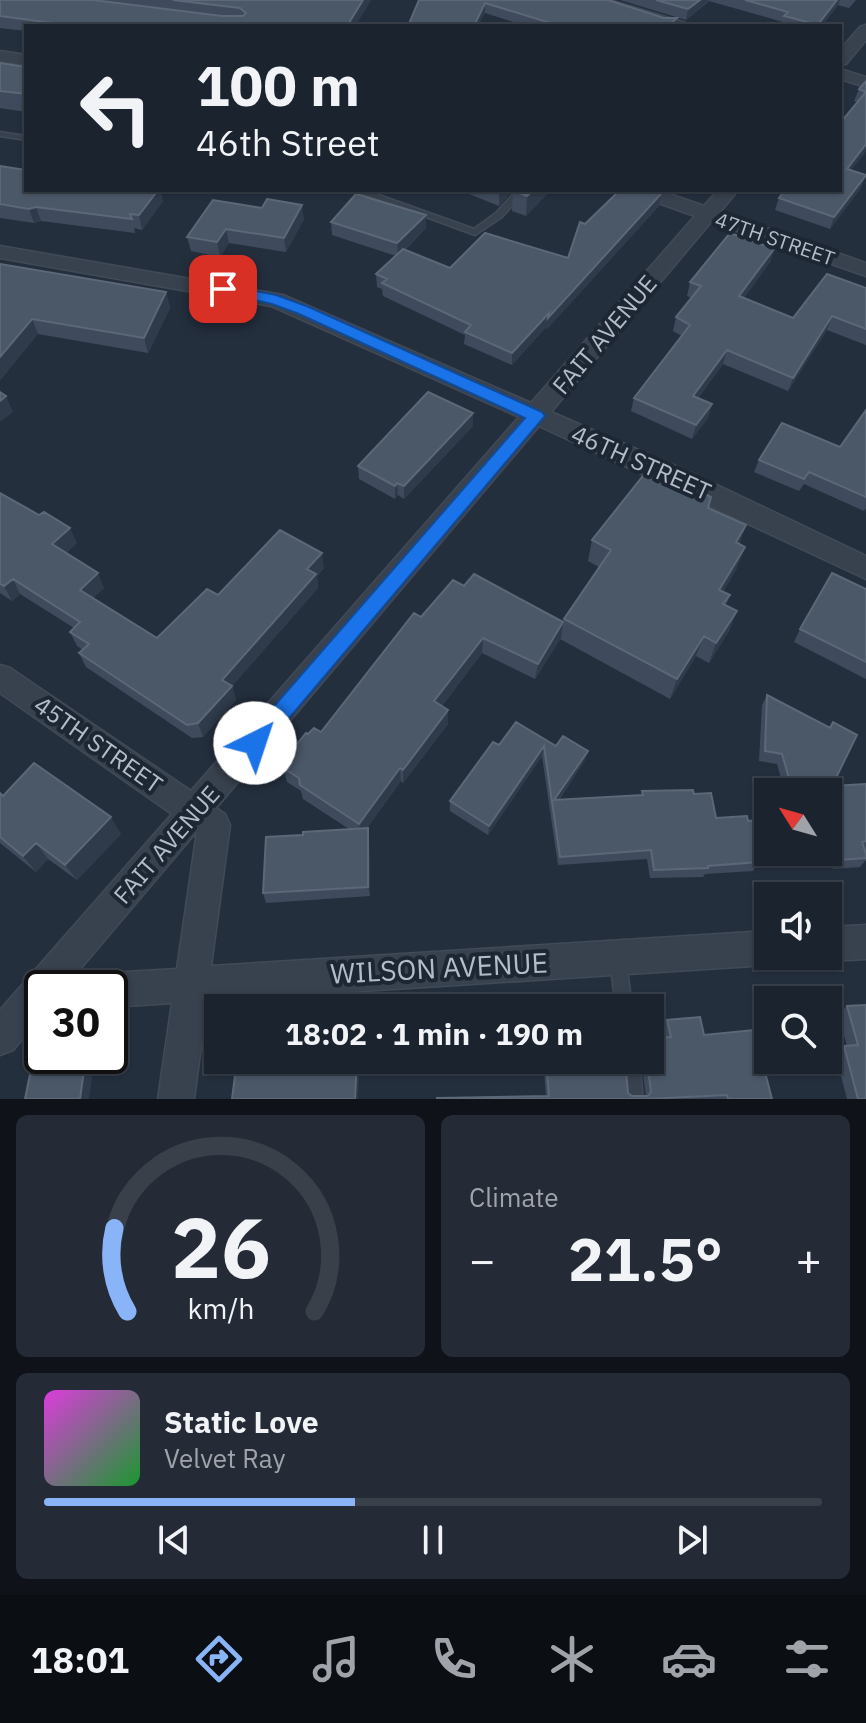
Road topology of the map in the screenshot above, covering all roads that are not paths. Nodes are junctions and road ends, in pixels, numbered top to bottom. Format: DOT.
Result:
graph roads {
  1 [pos="593,0"];
  2 [pos="673,24"];
  3 [pos="866,30"];
  4 [pos="0,56"];
  5 [pos="842,58"];
  6 [pos="24,60"];
  7 [pos="842,75"];
  8 [pos="866,82"];
  9 [pos="0,134"];
  10 [pos="24,138"];
  11 [pos="363,192"];
  12 [pos="520,192"];
  13 [pos="645,192"];
  14 [pos="726,192"];
  15 [pos="706,215"];
  16 [pos="0,252"];
  17 [pos="866,270"];
  18 [pos="536,416"];
  19 [pos="866,568"];
  20 [pos="0,677"];
  21 [pos="195,813"];
  22 [pos="866,942"];
  23 [pos="842,943"];
  24 [pos="754,949"];
  25 [pos="618,957"];
  26 [pos="59,970"];
  27 [pos="192,983"];
  28 [pos="128,988"];
  29 [pos="622,994"];
  30 [pos="24,1010"];
  31 [pos="0,1037"];
  32 [pos="632,1074"];
  33 [pos="176,1099"];
  34 [pos="635,1099"];
  1 -- 2 [label="street"];
  3 -- 5 [label="street"];
  4 -- 6 [label="street"];
  7 -- 8 [label="street"];
  9 -- 10 [label="lane"];
  11 -- 12 [label="lane"];
  13 -- 15 [label="street, 47TH STREET"];
  14 -- 15 [label="street, FAIT AVENUE"];
  15 -- 17 [label="street, 47TH STREET"];
  15 -- 18 [label="street, FAIT AVENUE"];
  16 -- 18 [label="street, 46TH STREET"];
  18 -- 19 [label="street, 46TH STREET"];
  18 -- 21 [label="street, FAIT AVENUE"];
  20 -- 21 [label="street, 45TH STREET"];
  21 -- 26 [label="street, FAIT AVENUE"];
  21 -- 27 [label="street"];
  22 -- 23 [label="street"];
  24 -- 25 [label="street, WILSON AVENUE"];
  25 -- 27 [label="street, WILSON AVENUE"];
  25 -- 29 [label="lane"];
  27 -- 28 [label="street, WILSON AVENUE"];
  27 -- 33 [label="street"];
  30 -- 31 [label="street, FAIT AVENUE"];
  32 -- 34 [label="lane"];
}
